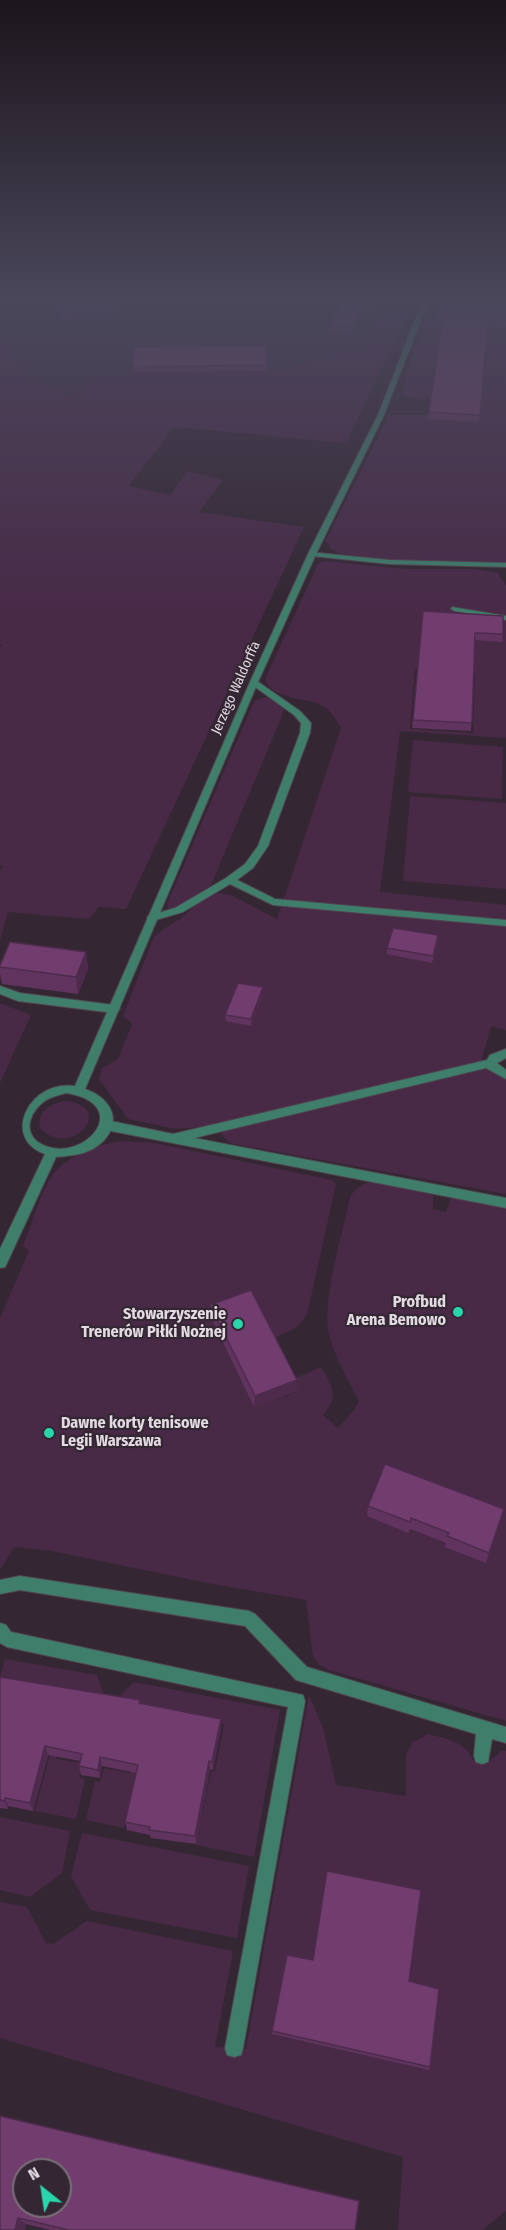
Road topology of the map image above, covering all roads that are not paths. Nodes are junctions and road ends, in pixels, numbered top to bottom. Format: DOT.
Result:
graph roads {
  1 [pos="385,405"];
  2 [pos="312,554"];
  3 [pos="506,567"];
  4 [pos="455,609"];
  5 [pos="506,618"];
  6 [pos="254,682"];
  7 [pos="230,880"];
  8 [pos="152,918"];
  9 [pos="506,922"];
  10 [pos="0,990"];
  11 [pos="114,1009"];
  12 [pos="506,1053"];
  13 [pos="491,1063"];
  14 [pos="506,1075"];
  15 [pos="79,1090"];
  16 [pos="106,1125"];
  17 [pos="172,1138"];
  18 [pos="52,1152"];
  19 [pos="506,1203"];
  20 [pos="0,1263"];
  21 [pos="0,1587"];
  22 [pos="0,1631"];
  23 [pos="485,1728"];
  24 [pos="506,1735"];
  25 [pos="483,1756"];
  26 [pos="234,2048"];
  1 -- 2 [label="street, Jerzego Waldorffa"];
  2 -- 3 [label="street"];
  2 -- 6 [label="street, Jerzego Waldorffa"];
  4 -- 5 [label="street"];
  6 -- 7 [label="street"];
  6 -- 8 [label="street, Jerzego Waldorffa"];
  7 -- 8 [label="street"];
  7 -- 9 [label="street"];
  8 -- 11 [label="street, Jerzego Waldorffa"];
  10 -- 11 [label="street"];
  11 -- 15 [label="street, Jerzego Waldorffa"];
  12 -- 13 [label="street"];
  13 -- 14 [label="street"];
  13 -- 17 [label="street"];
  15 -- 16 [label="street"];
  15 -- 18 [label="street"];
  16 -- 17 [label="street"];
  16 -- 18 [label="street"];
  17 -- 19 [label="street"];
  18 -- 20 [label="street"];
  21 -- 23 [label="street"];
  22 -- 26 [label="street"];
  23 -- 24 [label="street"];
  23 -- 25 [label="street"];
}
